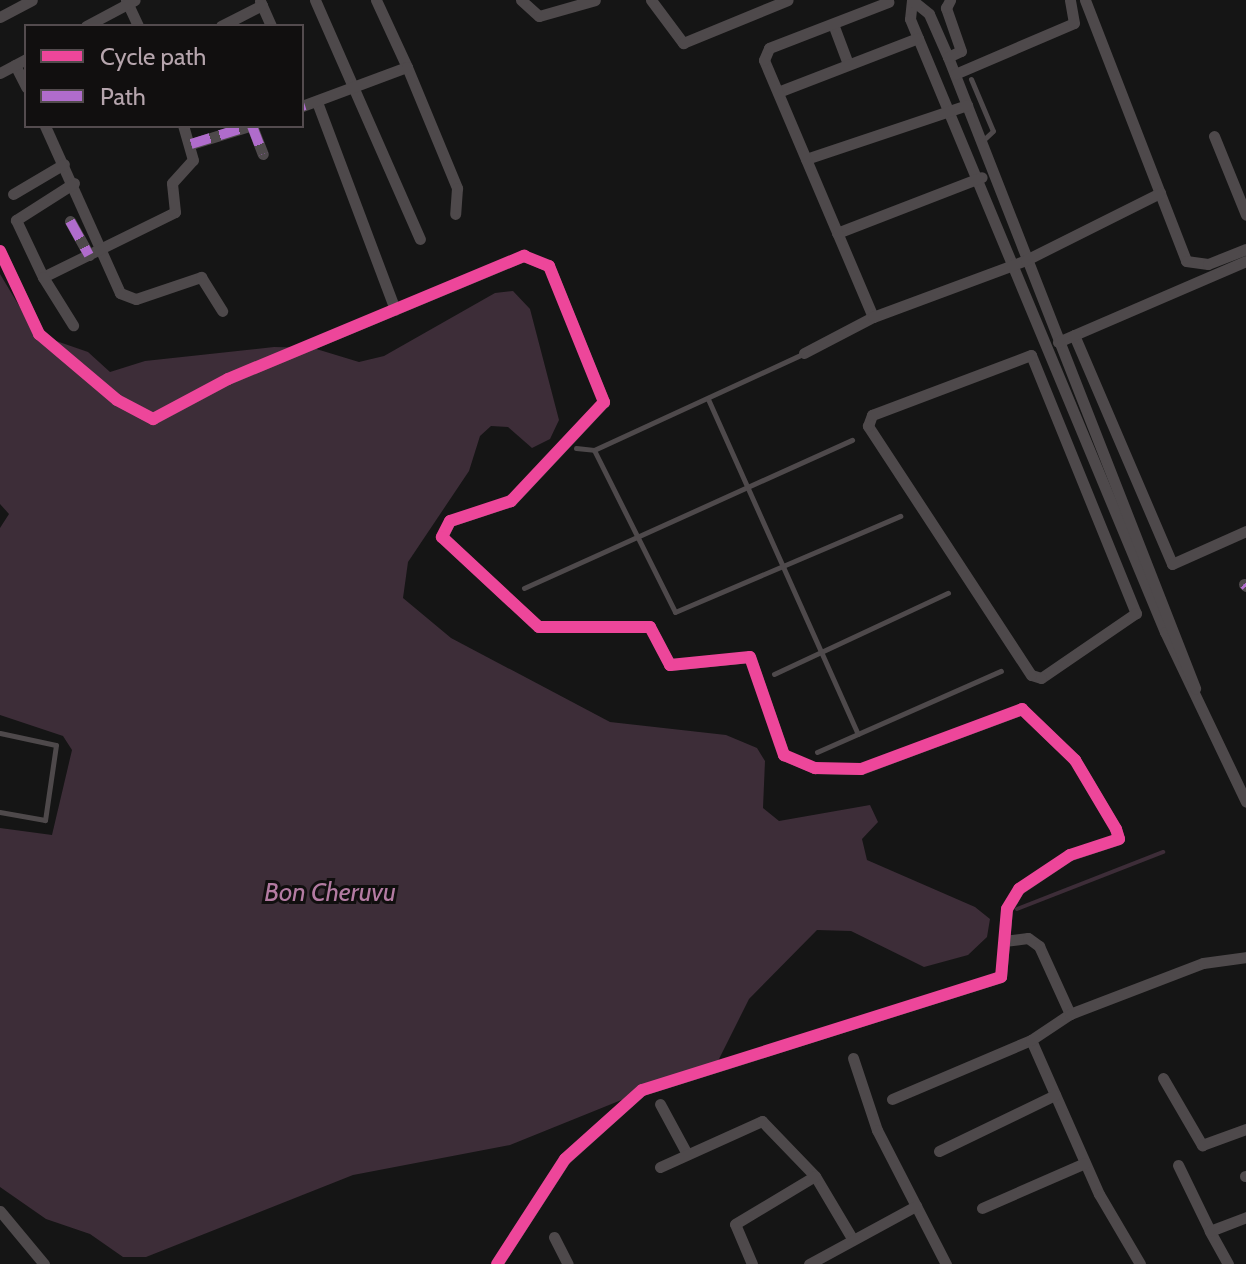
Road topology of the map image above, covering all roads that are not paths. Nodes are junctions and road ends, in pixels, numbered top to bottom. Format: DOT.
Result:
graph roads {
  1 [pos="32,0"];
  2 [pos="315,0"];
  3 [pos="376,0"];
  4 [pos="521,0"];
  5 [pos="595,0"];
  6 [pos="651,0"];
  7 [pos="788,0"];
  8 [pos="912,0"];
  9 [pos="950,0"];
  10 [pos="1070,0"];
  11 [pos="1085,0"];
  12 [pos="130,1"];
  13 [pos="888,2"];
  14 [pos="261,3"];
  15 [pos="0,17"];
  16 [pos="90,24"];
  17 [pos="137,24"];
  18 [pos="224,24"];
  19 [pos="270,24"];
  20 [pos="833,24"];
  21 [pos="918,38"];
  22 [pos="948,57"];
  23 [pos="21,62"];
  24 [pos="848,64"];
  25 [pos="407,67"];
  26 [pos="0,73"];
  27 [pos="955,74"];
  28 [pos="971,79"];
  29 [pos="358,88"];
  30 [pos="778,92"];
  31 [pos="306,103"];
  32 [pos="967,105"];
  33 [pos="949,112"];
  34 [pos="47,128"];
  35 [pos="184,128"];
  36 [pos="243,128"];
  37 [pos="251,128"];
  38 [pos="1214,136"];
  39 [pos="980,142"];
  40 [pos="191,144"];
  41 [pos="263,154"];
  42 [pos="806,159"];
  43 [pos="64,164"];
  44 [pos="992,173"];
  45 [pos="977,179"];
  46 [pos="74,183"];
  47 [pos="1160,193"];
  48 [pos="13,194"];
  49 [pos="455,214"];
  50 [pos="1246,215"];
  51 [pos="70,221"];
  52 [pos="837,233"];
  53 [pos="420,239"];
  54 [pos="105,248"];
  55 [pos="1246,249"];
  56 [pos="0,251"];
  57 [pos="89,255"];
  58 [pos="1026,260"];
  59 [pos="1246,261"];
  60 [pos="1013,266"];
  61 [pos="43,277"];
  62 [pos="395,310"];
  63 [pos="222,311"];
  64 [pos="873,317"];
  65 [pos="73,325"];
  66 [pos="1074,335"];
  67 [pos="1058,342"];
  68 [pos="804,353"];
  69 [pos="708,399"];
  70 [pos="852,440"];
  71 [pos="576,448"];
  72 [pos="594,450"];
  73 [pos="746,486"];
  74 [pos="900,516"];
  75 [pos="1132,519"];
  76 [pos="1098,522"];
  77 [pos="1120,523"];
  78 [pos="1246,531"];
  79 [pos="633,539"];
  80 [pos="1107,541"];
  81 [pos="1141,541"];
  82 [pos="1164,548"];
  83 [pos="1172,564"];
  84 [pos="785,568"];
  85 [pos="1159,584"];
  86 [pos="524,588"];
  87 [pos="948,593"];
  88 [pos="1169,630"];
  89 [pos="824,651"];
  90 [pos="1001,671"];
  91 [pos="774,674"];
  92 [pos="0,733"];
  93 [pos="858,734"];
  94 [pos="817,752"];
  95 [pos="1245,793"];
  96 [pos="0,812"];
  97 [pos="1004,941"];
  98 [pos="1246,957"];
  99 [pos="1070,1014"];
  100 [pos="1031,1040"];
  101 [pos="853,1058"];
  102 [pos="1163,1078"];
  103 [pos="1055,1095"];
  104 [pos="892,1099"];
  105 [pos="660,1104"];
  106 [pos="1246,1129"];
  107 [pos="939,1151"];
  108 [pos="687,1154"];
  109 [pos="1085,1163"];
  110 [pos="1178,1165"];
  111 [pos="660,1167"];
  112 [pos="815,1176"];
  113 [pos="916,1206"];
  114 [pos="982,1208"];
  115 [pos="0,1211"];
  116 [pos="1246,1217"];
  117 [pos="1210,1231"];
  118 [pos="554,1237"];
  119 [pos="853,1240"];
  120 [pos="44,1264"];
  121 [pos="497,1264"];
  122 [pos="568,1264"];
  123 [pos="752,1264"];
  124 [pos="809,1264"];
  125 [pos="946,1264"];
  126 [pos="1140,1264"];
  127 [pos="1228,1264"];
  1 -- 15 [label="street"];
  2 -- 29 [label="street"];
  3 -- 25 [label="street"];
  4 -- 5 [label="street"];
  6 -- 7 [label="street"];
  8 -- 21 [label="street"];
  8 -- 22 [label="street"];
  9 -- 22 [label="street"];
  10 -- 27 [label="street"];
  11 -- 47 [label="street"];
  12 -- 16 [label="street"];
  12 -- 17 [label="street"];
  13 -- 20 [label="street"];
  14 -- 18 [label="street"];
  14 -- 19 [label="street"];
  20 -- 24 [label="street"];
  20 -- 30 [label="street"];
  21 -- 24 [label="street"];
  21 -- 33 [label="street"];
  22 -- 27 [label="street"];
  23 -- 26 [label="street"];
  24 -- 30 [label="street"];
  25 -- 29 [label="street"];
  25 -- 49 [label="street"];
  27 -- 32 [label="street"];
  28 -- 39 [label="lane"];
  29 -- 31 [label="street"];
  29 -- 53 [label="street"];
  30 -- 42 [label="street"];
  31 -- 62 [label="street"];
  32 -- 33 [label="street"];
  32 -- 39 [label="street"];
  33 -- 42 [label="street"];
  33 -- 45 [label="street"];
  34 -- 43 [label="street"];
  35 -- 40 [label="street"];
  36 -- 40 [label="street"];
  37 -- 41 [label="street"];
  38 -- 50 [label="street"];
  39 -- 44 [label="street"];
  40 -- 54 [label="street"];
  42 -- 52 [label="street"];
  43 -- 46 [label="street"];
  43 -- 48 [label="street"];
  44 -- 45 [label="street"];
  44 -- 58 [label="street"];
  45 -- 52 [label="street"];
  45 -- 60 [label="street"];
  46 -- 54 [label="street"];
  46 -- 61 [label="street"];
  47 -- 55 [label="street"];
  47 -- 58 [label="street"];
  51 -- 57 [label="street"];
  52 -- 64 [label="street"];
  54 -- 57 [label="street"];
  54 -- 63 [label="street"];
  56 -- 62 [label="street"];
  57 -- 61 [label="street"];
  58 -- 60 [label="street"];
  58 -- 67 [label="street"];
  59 -- 66 [label="street"];
  60 -- 64 [label="street"];
  60 -- 77 [label="street"];
  61 -- 65 [label="street"];
  62 -- 97 [label="street"];
  64 -- 68 [label="street"];
  66 -- 67 [label="street"];
  66 -- 82 [label="street"];
  67 -- 75 [label="street"];
  68 -- 69 [label="lane"];
  69 -- 72 [label="lane"];
  69 -- 73 [label="lane"];
  70 -- 73 [label="lane"];
  71 -- 72 [label="lane"];
  72 -- 79 [label="lane"];
  73 -- 79 [label="lane"];
  73 -- 84 [label="lane"];
  74 -- 84 [label="lane"];
  75 -- 77 [label="street"];
  75 -- 81 [label="street"];
  76 -- 77 [label="street"];
  76 -- 80 [label="street"];
  76 -- 80 [label="street"];
  77 -- 80 [label="street"];
  77 -- 88 [label="street"];
  78 -- 83 [label="street"];
  79 -- 84 [label="lane"];
  79 -- 86 [label="lane"];
  81 -- 82 [label="street"];
  81 -- 85 [label="street"];
  82 -- 83 [label="street"];
  83 -- 85 [label="street"];
  84 -- 89 [label="lane"];
  85 -- 88 [label="street"];
  87 -- 89 [label="lane"];
  88 -- 95 [label="street"];
  89 -- 91 [label="lane"];
  89 -- 93 [label="lane"];
  90 -- 93 [label="lane"];
  92 -- 96 [label="lane"];
  93 -- 94 [label="lane"];
  97 -- 99 [label="street"];
  97 -- 121 [label="street"];
  98 -- 99 [label="street"];
  99 -- 100 [label="street"];
  100 -- 103 [label="street"];
  100 -- 104 [label="street"];
  101 -- 113 [label="street"];
  102 -- 106 [label="street"];
  103 -- 107 [label="street"];
  103 -- 109 [label="street"];
  105 -- 108 [label="street"];
  108 -- 111 [label="street"];
  108 -- 112 [label="street"];
  109 -- 114 [label="street"];
  109 -- 126 [label="street"];
  110 -- 117 [label="street"];
  112 -- 119 [label="street"];
  112 -- 123 [label="street"];
  113 -- 119 [label="street"];
  113 -- 125 [label="street"];
  115 -- 120 [label="street"];
  116 -- 117 [label="street"];
  117 -- 127 [label="street"];
  118 -- 122 [label="street"];
  119 -- 124 [label="street"];
}
